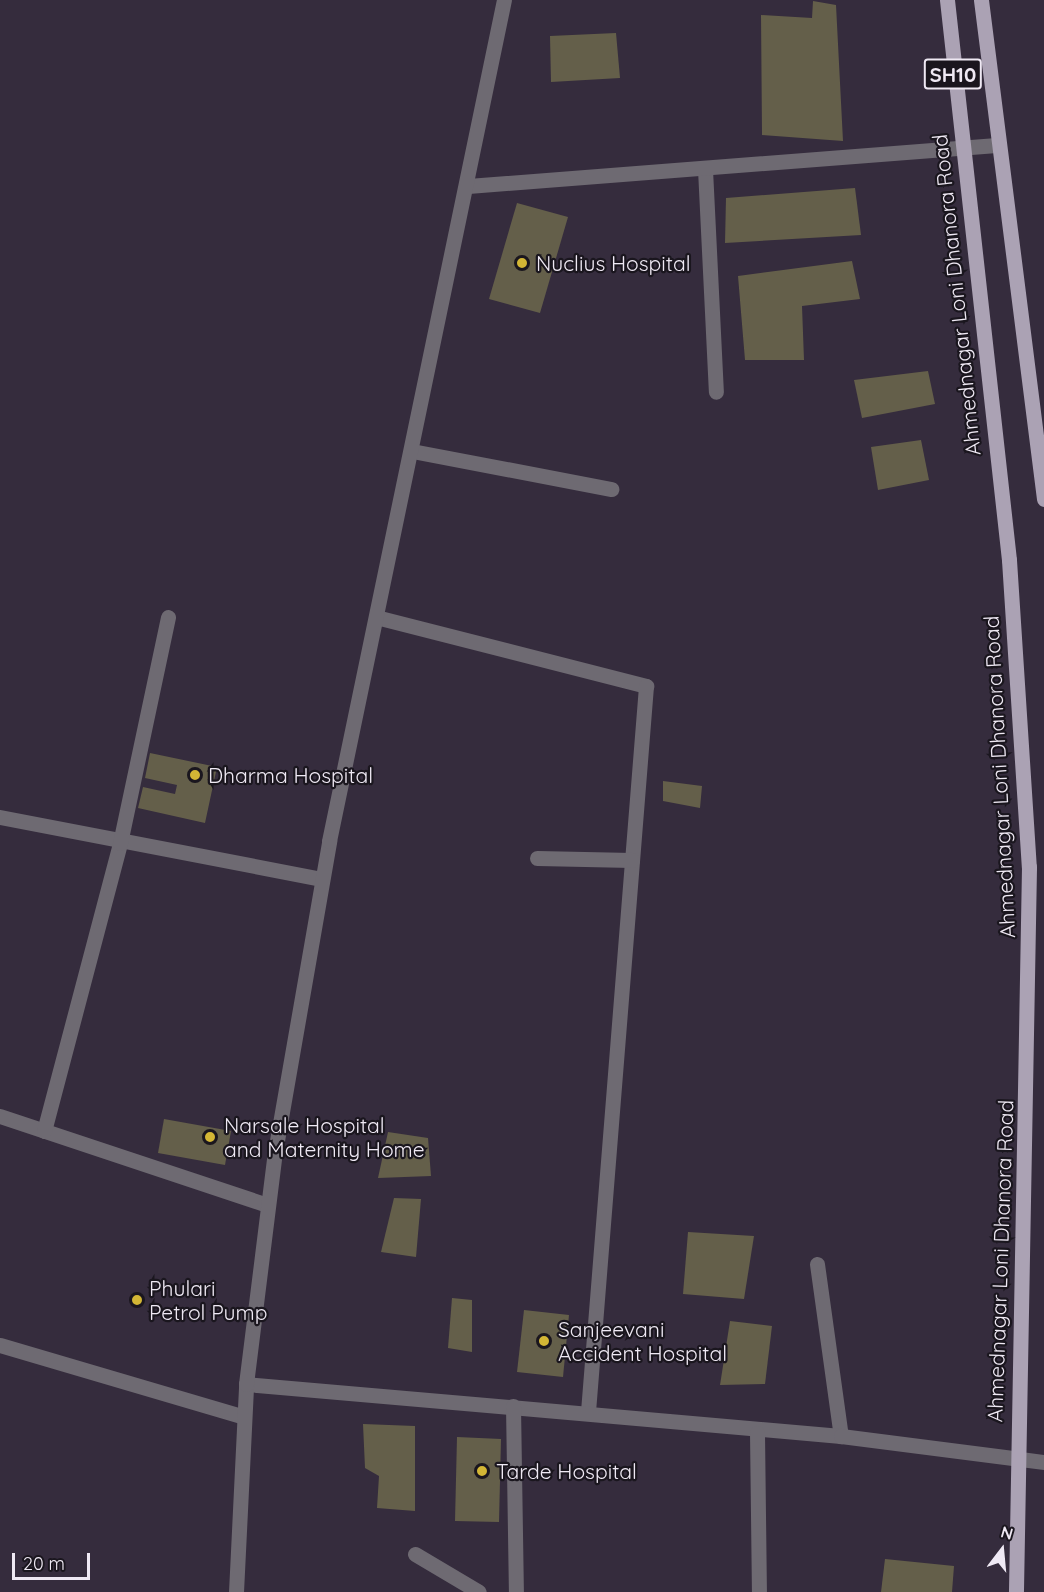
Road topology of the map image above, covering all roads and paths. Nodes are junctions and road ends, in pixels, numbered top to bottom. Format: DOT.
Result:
graph roads {
  1 [pos="504,0"];
  2 [pos="947,0"];
  3 [pos="981,0"];
  4 [pos="996,145"];
  5 [pos="960,147"];
  6 [pos="705,169"];
  7 [pos="468,186"];
  8 [pos="716,392"];
  9 [pos="412,451"];
  10 [pos="611,489"];
  11 [pos="1044,499"];
  12 [pos="168,616"];
  13 [pos="376,617"];
  14 [pos="0,817"];
  15 [pos="120,843"];
  16 [pos="537,858"];
  17 [pos="632,860"];
  18 [pos="322,879"];
  19 [pos="0,1116"];
  20 [pos="44,1131"];
  21 [pos="268,1205"];
  22 [pos="817,1264"];
  23 [pos="0,1345"];
  24 [pos="246,1384"];
  25 [pos="513,1406"];
  26 [pos="588,1412"];
  27 [pos="244,1417"];
  28 [pos="757,1433"];
  29 [pos="841,1436"];
  30 [pos="1014,1460"];
  31 [pos="1044,1462"];
  32 [pos="415,1554"];
  33 [pos="236,1592"];
  34 [pos="479,1592"];
  35 [pos="516,1592"];
  36 [pos="759,1592"];
  37 [pos="1016,1592"];
  1 -- 7 [label="street"];
  2 -- 5 [label="main road, Ahmednagar Loni Dhanora Road / SH10"];
  3 -- 4 [label="main road, SH10"];
  4 -- 5 [label="street"];
  4 -- 11 [label="main road, SH10"];
  5 -- 6 [label="street"];
  5 -- 30 [label="main road, Ahmednagar Loni Dhanora Road / SH10"];
  6 -- 7 [label="street"];
  6 -- 8 [label="street"];
  7 -- 9 [label="street"];
  9 -- 10 [label="street"];
  9 -- 13 [label="street"];
  12 -- 15 [label="street"];
  13 -- 17 [label="street"];
  13 -- 18 [label="street"];
  14 -- 15 [label="street"];
  15 -- 18 [label="street"];
  15 -- 20 [label="street"];
  16 -- 17 [label="street"];
  17 -- 26 [label="street"];
  18 -- 21 [label="street"];
  19 -- 20 [label="street"];
  20 -- 21 [label="street"];
  21 -- 24 [label="street"];
  22 -- 29 [label="street"];
  23 -- 27 [label="street"];
  24 -- 25 [label="street"];
  24 -- 27 [label="street"];
  25 -- 26 [label="street"];
  25 -- 35 [label="street"];
  26 -- 28 [label="street"];
  27 -- 33 [label="street"];
  28 -- 29 [label="street"];
  28 -- 36 [label="street"];
  29 -- 30 [label="street"];
  30 -- 31 [label="street"];
  30 -- 37 [label="main road, Ahmednagar Loni Dhanora Road / SH10"];
  32 -- 34 [label="street"];
}
